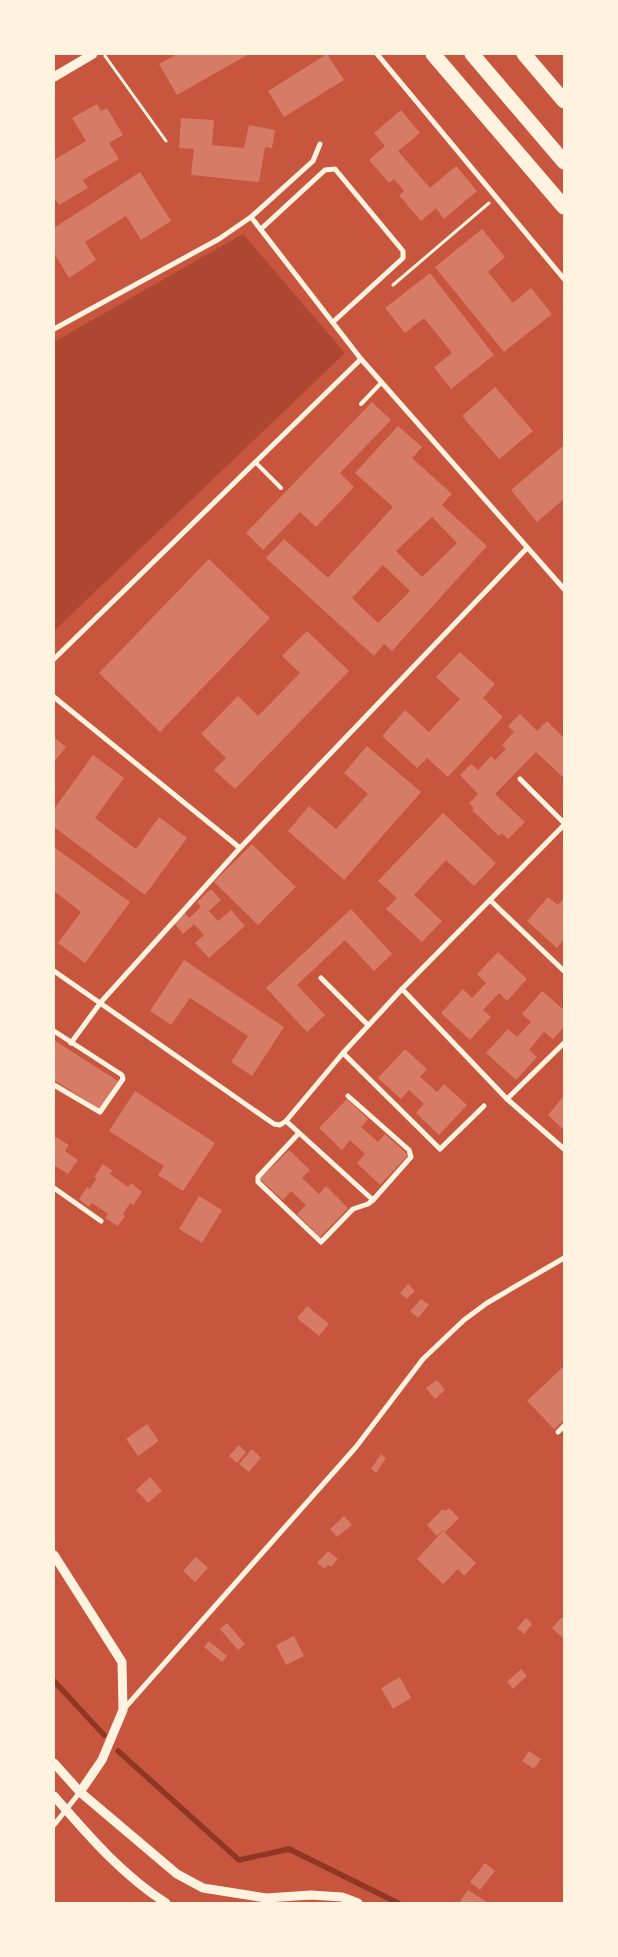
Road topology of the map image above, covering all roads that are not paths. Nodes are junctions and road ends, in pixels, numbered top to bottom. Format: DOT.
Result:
graph roads {
  1 [pos="93,54"];
  2 [pos="377,54"];
  3 [pos="433,54"];
  4 [pos="472,54"];
  5 [pos="524,54"];
  6 [pos="54,77"];
  7 [pos="564,101"];
  8 [pos="320,144"];
  9 [pos="564,162"];
  10 [pos="564,207"];
  11 [pos="251,217"];
  12 [pos="261,229"];
  13 [pos="564,279"];
  14 [pos="333,322"];
  15 [pos="54,329"];
  16 [pos="362,359"];
  17 [pos="382,382"];
  18 [pos="361,404"];
  19 [pos="255,462"];
  20 [pos="281,488"];
  21 [pos="527,548"];
  22 [pos="564,589"];
  23 [pos="54,659"];
  24 [pos="54,697"];
  25 [pos="520,779"];
  26 [pos="564,824"];
  27 [pos="240,848"];
  28 [pos="491,901"];
  29 [pos="54,971"];
  30 [pos="564,971"];
  31 [pos="321,978"];
  32 [pos="402,989"];
  33 [pos="101,1002"];
  34 [pos="368,1025"];
  35 [pos="54,1031"];
  36 [pos="71,1043"];
  37 [pos="564,1043"];
  38 [pos="343,1053"];
  39 [pos="54,1085"];
  40 [pos="348,1096"];
  41 [pos="507,1099"];
  42 [pos="484,1106"];
  43 [pos="286,1121"];
  44 [pos="299,1133"];
  45 [pos="564,1150"];
  46 [pos="54,1188"];
  47 [pos="373,1200"];
  48 [pos="102,1221"];
  49 [pos="564,1258"];
  50 [pos="564,1426"];
  51 [pos="558,1432"];
  52 [pos="54,1555"];
  53 [pos="123,1710"];
  54 [pos="54,1763"];
  55 [pos="80,1792"];
  56 [pos="54,1796"];
  57 [pos="54,1825"];
  58 [pos="166,1903"];
  59 [pos="358,1903"];
  1 -- 6 [label="street"];
  2 -- 13 [label="street"];
  3 -- 10 [label="highway"];
  4 -- 9 [label="highway"];
  5 -- 7 [label="highway"];
  8 -- 11 [label="street"];
  11 -- 12 [label="street"];
  11 -- 15 [label="street"];
  12 -- 14 [label="street"];
  12 -- 14 [label="street"];
  14 -- 16 [label="street"];
  16 -- 17 [label="street"];
  16 -- 19 [label="street"];
  17 -- 18 [label="lane"];
  17 -- 21 [label="street"];
  19 -- 20 [label="lane"];
  19 -- 23 [label="street"];
  21 -- 22 [label="street"];
  21 -- 27 [label="street"];
  24 -- 27 [label="street"];
  25 -- 26 [label="street"];
  26 -- 28 [label="street"];
  27 -- 33 [label="street"];
  28 -- 30 [label="street"];
  28 -- 32 [label="street"];
  29 -- 33 [label="street"];
  31 -- 34 [label="street"];
  32 -- 34 [label="street"];
  32 -- 41 [label="street"];
  33 -- 36 [label="street"];
  33 -- 43 [label="street"];
  34 -- 38 [label="street"];
  35 -- 36 [label="street"];
  36 -- 39 [label="street"];
  37 -- 41 [label="street"];
  38 -- 42 [label="street"];
  38 -- 43 [label="street"];
  40 -- 47 [label="street"];
  41 -- 45 [label="street"];
  43 -- 44 [label="street"];
  44 -- 47 [label="street"];
  44 -- 47 [label="street"];
  46 -- 48 [label="street"];
  49 -- 53 [label="street"];
  50 -- 51 [label="street"];
  52 -- 53 [label="street"];
  53 -- 55 [label="street"];
  54 -- 55 [label="street"];
  55 -- 57 [label="street"];
  55 -- 59 [label="street"];
  56 -- 58 [label="street"];
}
